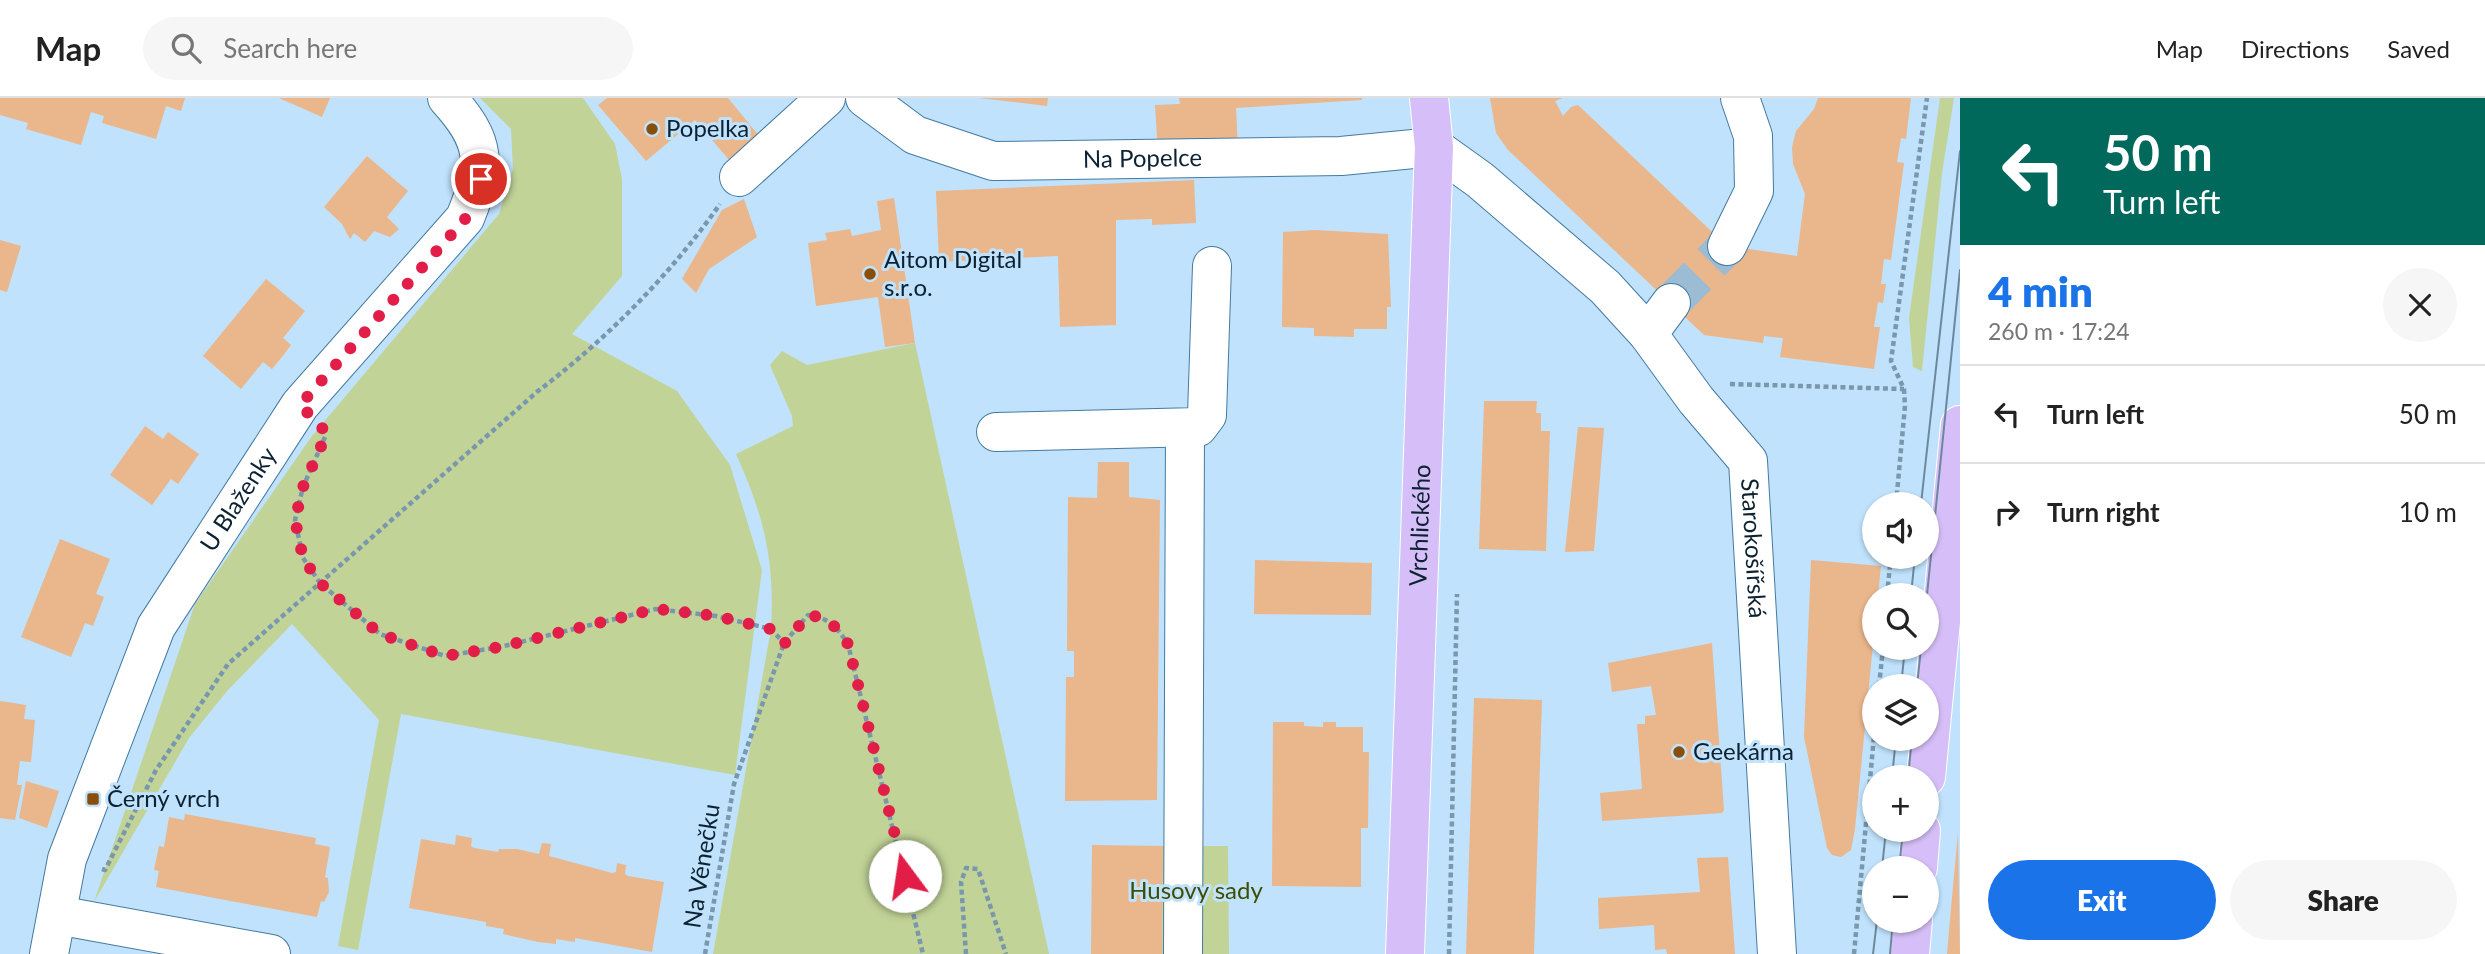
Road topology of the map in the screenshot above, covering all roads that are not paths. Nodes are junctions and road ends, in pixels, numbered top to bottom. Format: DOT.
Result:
graph roads {
  1 [pos="447,98"];
  2 [pos="826,98"];
  3 [pos="865,98"];
  4 [pos="1429,98"];
  5 [pos="1740,98"];
  6 [pos="1434,147"];
  7 [pos="739,177"];
  8 [pos="1727,246"];
  9 [pos="1212,266"];
  10 [pos="1671,303"];
  11 [pos="1648,334"];
  12 [pos="1960,425"];
  13 [pos="1185,429"];
  14 [pos="996,432"];
  15 [pos="1956,490"];
  16 [pos="1927,765"];
  17 [pos="57,915"];
  18 [pos="1912,933"];
  19 [pos="49,954"];
  20 [pos="271,954"];
  21 [pos="1183,954"];
  22 [pos="1405,954"];
  23 [pos="1777,954"];
  24 [pos="1910,954"];
  1 -- 17 [label="street, U Blaženky"];
  2 -- 7 [label="street"];
  3 -- 6 [label="street, Na Popelce"];
  4 -- 6 [label="main road, Vrchlického"];
  5 -- 8 [label="street"];
  6 -- 11 [label="street, Starokošířská"];
  6 -- 22 [label="main road, Vrchlického"];
  9 -- 13 [label="street"];
  10 -- 11 [label="street"];
  11 -- 23 [label="street, Starokošířská"];
  12 -- 15 [label="main road"];
  13 -- 14 [label="street"];
  13 -- 21 [label="street"];
  15 -- 16 [label="main road"];
  17 -- 19 [label="street, U Blaženky"];
  17 -- 20 [label="street"];
  18 -- 24 [label="main road"];
}
